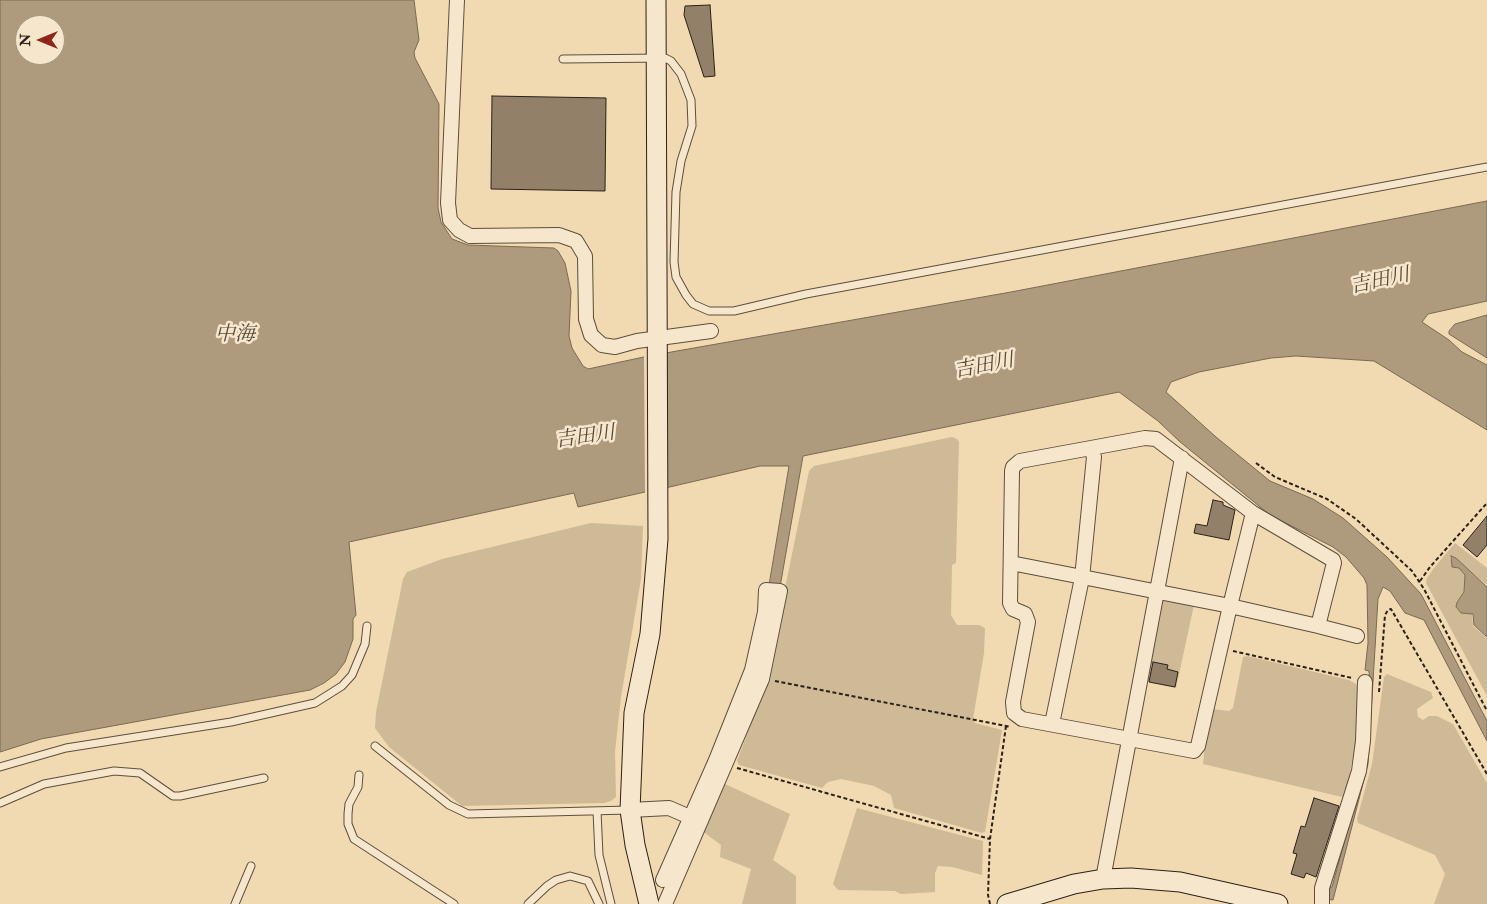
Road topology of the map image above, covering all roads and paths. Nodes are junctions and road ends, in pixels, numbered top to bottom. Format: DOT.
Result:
graph roads {
  1 [pos="457,0"];
  2 [pos="656,0"];
  3 [pos="658,58"];
  4 [pos="563,59"];
  5 [pos="1487,168"];
  6 [pos="711,331"];
  7 [pos="656,344"];
  8 [pos="1091,448"];
  9 [pos="1182,458"];
  10 [pos="1256,463"];
  11 [pos="1487,503"];
  12 [pos="1253,513"];
  13 [pos="1011,563"];
  14 [pos="1082,578"];
  15 [pos="1420,582"];
  16 [pos="772,590"];
  17 [pos="1156,593"];
  18 [pos="1230,606"];
  19 [pos="770,613"];
  20 [pos="366,626"];
  21 [pos="1318,626"];
  22 [pos="1356,636"];
  23 [pos="1220,648"];
  24 [pos="762,678"];
  25 [pos="1365,682"];
  26 [pos="1379,692"];
  27 [pos="1487,710"];
  28 [pos="951,716"];
  29 [pos="1052,724"];
  30 [pos="1006,726"];
  31 [pos="1129,740"];
  32 [pos="375,746"];
  33 [pos="721,763"];
  34 [pos="0,767"];
  35 [pos="1487,774"];
  36 [pos="359,775"];
  37 [pos="264,778"];
  38 [pos="0,803"];
  39 [pos="630,810"];
  40 [pos="597,811"];
  41 [pos="692,818"];
  42 [pos="990,839"];
  43 [pos="251,866"];
  44 [pos="1103,879"];
  45 [pos="663,880"];
  46 [pos="1026,901"];
  47 [pos="234,904"];
  48 [pos="454,904"];
  49 [pos="528,904"];
  50 [pos="599,904"];
  51 [pos="611,904"];
  52 [pos="649,904"];
  53 [pos="664,904"];
  54 [pos="990,904"];
  55 [pos="1007,904"];
  56 [pos="1278,904"];
  57 [pos="1322,904"];
  1 -- 7 [label="street"];
  2 -- 3 [label="street"];
  3 -- 4 [label="lane"];
  3 -- 5 [label="lane"];
  3 -- 7 [label="street"];
  6 -- 7 [label="street"];
  7 -- 39 [label="street"];
  8 -- 9 [label="street"];
  8 -- 13 [label="street"];
  8 -- 14 [label="street"];
  9 -- 12 [label="street"];
  9 -- 17 [label="street"];
  10 -- 15 [label="path"];
  11 -- 15 [label="path"];
  12 -- 18 [label="street"];
  12 -- 21 [label="street"];
  13 -- 14 [label="street"];
  13 -- 29 [label="street"];
  14 -- 17 [label="street"];
  14 -- 29 [label="street"];
  15 -- 27 [label="path"];
  16 -- 19 [label="street"];
  17 -- 18 [label="street"];
  17 -- 31 [label="street"];
  18 -- 21 [label="street"];
  18 -- 23 [label="street"];
  19 -- 24 [label="street"];
  19 -- 33 [label="street"];
  20 -- 34 [label="lane"];
  21 -- 22 [label="street"];
  23 -- 25 [label="path"];
  23 -- 31 [label="street"];
  24 -- 28 [label="path"];
  24 -- 33 [label="street"];
  25 -- 57 [label="street"];
  26 -- 35 [label="path"];
  29 -- 31 [label="street"];
  30 -- 42 [label="path"];
  31 -- 44 [label="street"];
  32 -- 40 [label="lane"];
  33 -- 41 [label="street"];
  33 -- 42 [label="path"];
  33 -- 53 [label="street"];
  36 -- 48 [label="lane"];
  37 -- 38 [label="lane"];
  39 -- 40 [label="lane"];
  39 -- 41 [label="street"];
  39 -- 52 [label="street"];
  40 -- 51 [label="lane"];
  41 -- 45 [label="street"];
  42 -- 54 [label="path"];
  43 -- 47 [label="lane"];
  44 -- 46 [label="street"];
  44 -- 56 [label="street"];
  46 -- 55 [label="street"];
  49 -- 50 [label="lane"];
}
